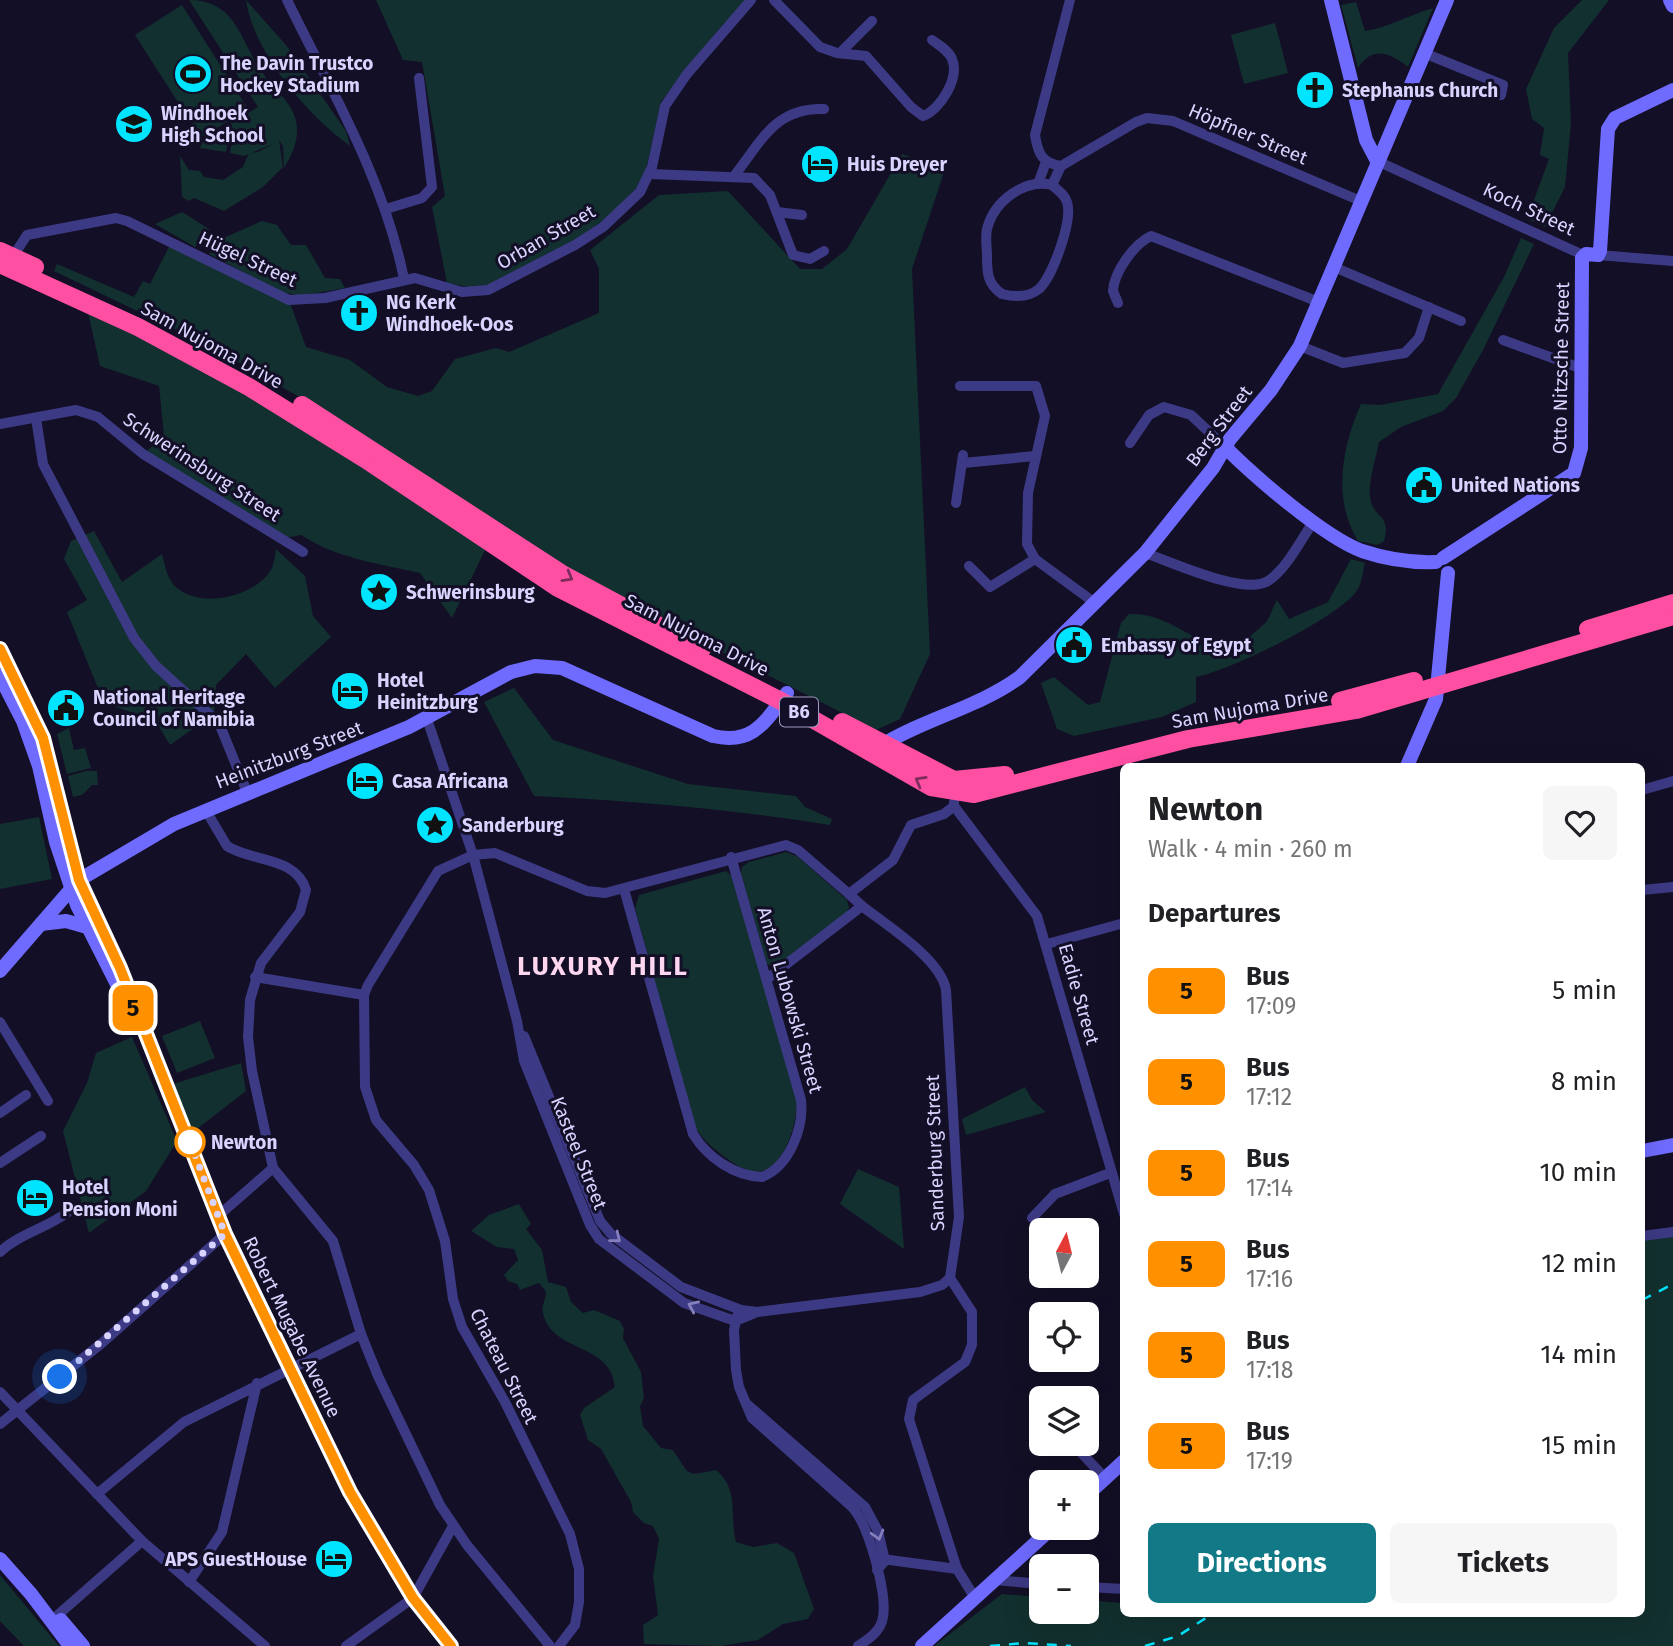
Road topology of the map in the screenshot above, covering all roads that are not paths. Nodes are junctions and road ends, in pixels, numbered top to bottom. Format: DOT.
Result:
graph roads {
  1 [pos="286,0"];
  2 [pos="751,0"];
  3 [pos="774,0"];
  4 [pos="1070,0"];
  5 [pos="1331,0"];
  6 [pos="1447,0"];
  7 [pos="1670,0"];
  8 [pos="1673,6"];
  9 [pos="872,20"];
  10 [pos="932,40"];
  11 [pos="1424,52"];
  12 [pos="841,53"];
  13 [pos="419,78"];
  14 [pos="1673,90"];
  15 [pos="1501,95"];
  16 [pos="824,109"];
  17 [pos="1377,160"];
  18 [pos="1046,162"];
  19 [pos="1061,166"];
  20 [pos="650,174"];
  21 [pos="734,176"];
  22 [pos="1039,181"];
  23 [pos="1052,185"];
  24 [pos="1363,202"];
  25 [pos="386,209"];
  26 [pos="777,212"];
  27 [pos="802,215"];
  28 [pos="824,251"];
  29 [pos="1591,255"];
  30 [pos="5,259"];
  31 [pos="1673,261"];
  32 [pos="1334,267"];
  33 [pos="404,279"];
  34 [pos="1319,302"];
  35 [pos="1118,303"];
  36 [pos="1429,307"];
  37 [pos="1461,320"];
  38 [pos="1503,340"];
  39 [pos="1300,346"];
  40 [pos="1580,368"];
  41 [pos="960,386"];
  42 [pos="36,418"];
  43 [pos="0,424"];
  44 [pos="1129,443"];
  45 [pos="1225,447"];
  46 [pos="1035,456"];
  47 [pos="956,503"];
  48 [pos="1314,521"];
  49 [pos="303,552"];
  50 [pos="1145,553"];
  51 [pos="1035,559"];
  52 [pos="969,566"];
  53 [pos="1441,567"];
  54 [pos="1094,603"];
  55 [pos="1673,603"];
  56 [pos="1673,616"];
  57 [pos="0,649"];
  58 [pos="0,676"];
  59 [pos="1439,680"];
  60 [pos="784,697"];
  61 [pos="427,719"];
  62 [pos="878,748"];
  63 [pos="1408,763"];
  64 [pos="1673,781"];
  65 [pos="1645,789"];
  66 [pos="247,792"];
  67 [pos="954,793"];
  68 [pos="205,809"];
  69 [pos="72,853"];
  70 [pos="473,855"];
  71 [pos="732,857"];
  72 [pos="102,864"];
  73 [pos="75,885"];
  74 [pos="1673,887"];
  75 [pos="624,889"];
  76 [pos="1645,890"];
  77 [pos="849,894"];
  78 [pos="90,903"];
  79 [pos="862,906"];
  80 [pos="41,924"];
  81 [pos="1120,924"];
  82 [pos="87,927"];
  83 [pos="1047,944"];
  84 [pos="0,971"];
  85 [pos="255,977"];
  86 [pos="767,979"];
  87 [pos="364,995"];
  88 [pos="133,1007"];
  89 [pos="517,1021"];
  90 [pos="0,1022"];
  91 [pos="26,1095"];
  92 [pos="48,1101"];
  93 [pos="0,1113"];
  94 [pos="41,1136"];
  95 [pos="1673,1145"];
  96 [pos="1645,1150"];
  97 [pos="0,1163"];
  98 [pos="273,1168"];
  99 [pos="1110,1172"];
  100 [pos="1120,1201"];
  101 [pos="68,1212"];
  102 [pos="218,1216"];
  103 [pos="1032,1218"];
  104 [pos="1673,1232"];
  105 [pos="225,1234"];
  106 [pos="1645,1236"];
  107 [pos="0,1252"];
  108 [pos="950,1278"];
  109 [pos="741,1310"];
  110 [pos="757,1312"];
  111 [pos="735,1321"];
  112 [pos="361,1334"];
  113 [pos="289,1367"];
  114 [pos="257,1383"];
  115 [pos="0,1392"];
  116 [pos="745,1403"];
  117 [pos="16,1410"];
  118 [pos="0,1424"];
  119 [pos="1084,1456"];
  120 [pos="1120,1464"];
  121 [pos="1104,1478"];
  122 [pos="1099,1483"];
  123 [pos="97,1494"];
  124 [pos="453,1526"];
  125 [pos="1039,1540"];
  126 [pos="142,1541"];
  127 [pos="872,1554"];
  128 [pos="0,1559"];
  129 [pos="885,1561"];
  130 [pos="957,1569"];
  131 [pos="877,1570"];
  132 [pos="995,1580"];
  133 [pos="189,1582"];
  134 [pos="1029,1583"];
  135 [pos="1099,1588"];
  136 [pos="1120,1590"];
  137 [pos="413,1598"];
  138 [pos="975,1598"];
  139 [pos="54,1618"];
  140 [pos="70,1646"];
  141 [pos="83,1646"];
  142 [pos="265,1646"];
  143 [pos="346,1646"];
  144 [pos="451,1646"];
  145 [pos="550,1646"];
  146 [pos="559,1646"];
  147 [pos="858,1646"];
  148 [pos="922,1646"];
  1 -- 25 [label="street"];
  2 -- 20 [label="street, Orban Street"];
  3 -- 12 [label="street"];
  4 -- 18 [label="street"];
  5 -- 17 [label="street"];
  6 -- 11 [label="street, Berg Street"];
  7 -- 8 [label="street"];
  9 -- 12 [label="street"];
  10 -- 12 [label="street"];
  11 -- 15 [label="street"];
  11 -- 17 [label="street, Berg Street"];
  13 -- 25 [label="street"];
  14 -- 29 [label="street, Otto Nitzsche Street"];
  16 -- 21 [label="street"];
  17 -- 24 [label="street, Berg Street"];
  17 -- 29 [label="street, Koch Street"];
  18 -- 19 [label="street"];
  18 -- 22 [label="street"];
  19 -- 23 [label="street"];
  19 -- 24 [label="street, Höpfner Street"];
  20 -- 21 [label="street"];
  20 -- 33 [label="street, Orban Street"];
  21 -- 26 [label="street"];
  22 -- 23 [label="street"];
  22 -- 23 [label="street"];
  24 -- 32 [label="street, Berg Street"];
  25 -- 33 [label="street"];
  26 -- 27 [label="street"];
  26 -- 28 [label="street"];
  29 -- 31 [label="street, Koch Street"];
  29 -- 40 [label="street, Otto Nitzsche Street"];
  30 -- 33 [label="street, Hügel Street"];
  30 -- 60 [label="highway, Sam Nujoma Drive / B6"];
  32 -- 34 [label="street, Berg Street"];
  32 -- 36 [label="street"];
  34 -- 35 [label="street"];
  34 -- 39 [label="street, Berg Street"];
  36 -- 37 [label="street"];
  36 -- 39 [label="street"];
  38 -- 40 [label="street"];
  39 -- 45 [label="street, Berg Street"];
  40 -- 53 [label="street, Otto Nitzsche Street"];
  41 -- 46 [label="street"];
  42 -- 43 [label="street, Schwerinsburg Street"];
  42 -- 49 [label="street, Schwerinsburg Street"];
  42 -- 66 [label="street"];
  44 -- 45 [label="street"];
  45 -- 48 [label="street"];
  45 -- 50 [label="street, Berg Street"];
  46 -- 47 [label="street"];
  46 -- 51 [label="street"];
  48 -- 50 [label="street"];
  48 -- 53 [label="street"];
  50 -- 54 [label="street, Berg Street"];
  51 -- 52 [label="street"];
  51 -- 54 [label="street"];
  53 -- 59 [label="street"];
  54 -- 62 [label="street, Berg Street"];
  55 -- 59 [label="highway, Sam Nujoma Drive / B6"];
  56 -- 59 [label="highway, Sam Nujoma Drive / B6"];
  57 -- 69 [label="street, Robert Mugabe Avenue"];
  58 -- 73 [label="street, Robert Mugabe Avenue"];
  59 -- 63 [label="street"];
  59 -- 67 [label="highway, Sam Nujoma Drive / B6"];
  60 -- 61 [label="street, Heinitzburg Street"];
  60 -- 62 [label="highway, Sam Nujoma Drive / B6"];
  61 -- 66 [label="street, Heinitzburg Street"];
  61 -- 70 [label="street, Kasteel Street"];
  62 -- 67 [label="highway, Sam Nujoma Drive / B6"];
  64 -- 65 [label="street"];
  66 -- 68 [label="street, Heinitzburg Street"];
  67 -- 77 [label="street"];
  67 -- 83 [label="street, Eadie Street"];
  68 -- 72 [label="street, Heinitzburg Street"];
  68 -- 85 [label="street"];
  69 -- 72 [label="street"];
  69 -- 73 [label="street, Robert Mugabe Avenue"];
  70 -- 75 [label="street"];
  70 -- 87 [label="street"];
  70 -- 89 [label="street, Kasteel Street"];
  71 -- 75 [label="street"];
  71 -- 77 [label="street"];
  71 -- 86 [label="street, Anton Lubowski Street"];
  72 -- 73 [label="street, Heinitzburg Street"];
  72 -- 78 [label="street"];
  73 -- 78 [label="street, Robert Mugabe Avenue"];
  73 -- 80 [label="street, Heinitzburg Street"];
  73 -- 82 [label="street, Robert Mugabe Avenue"];
  74 -- 76 [label="street"];
  75 -- 86 [label="street, Anton Lubowski Street"];
  77 -- 79 [label="street, Sanderburg Street"];
  78 -- 88 [label="street, Robert Mugabe Avenue"];
  79 -- 86 [label="street"];
  79 -- 108 [label="street, Sanderburg Street"];
  80 -- 82 [label="street"];
  80 -- 84 [label="street, Heinitzburg Street"];
  81 -- 83 [label="street"];
  82 -- 88 [label="street, Robert Mugabe Avenue"];
  83 -- 99 [label="street, Eadie Street"];
  85 -- 87 [label="street"];
  85 -- 98 [label="street"];
  87 -- 146 [label="street, Chateau Street"];
  88 -- 102 [label="street, Robert Mugabe Avenue"];
  89 -- 109 [label="street, Kasteel Street, one-way"];
  111 -- 89 [label="street, Kasteel Street, one-way"];
  90 -- 92 [label="street"];
  91 -- 93 [label="street"];
  94 -- 97 [label="street"];
  95 -- 96 [label="street"];
  98 -- 102 [label="street"];
  98 -- 112 [label="street"];
  99 -- 100 [label="street, Eadie Street"];
  99 -- 103 [label="street"];
  101 -- 107 [label="street"];
  102 -- 105 [label="street, Robert Mugabe Avenue"];
  104 -- 106 [label="street"];
  105 -- 113 [label="street, Robert Mugabe Avenue"];
  105 -- 117 [label="street"];
  108 -- 110 [label="street, Kasteel Street"];
  108 -- 130 [label="street"];
  109 -- 110 [label="street, Kasteel Street"];
  109 -- 111 [label="street"];
  110 -- 111 [label="street, Kasteel Street"];
  111 -- 116 [label="street"];
  112 -- 113 [label="street"];
  112 -- 124 [label="street"];
  113 -- 114 [label="street"];
  113 -- 137 [label="street, Robert Mugabe Avenue"];
  114 -- 123 [label="street"];
  114 -- 133 [label="street"];
  115 -- 117 [label="street"];
  116 -- 127 [label="street"];
  116 -- 129 [label="street, one-way"];
  117 -- 118 [label="street"];
  117 -- 123 [label="street"];
  119 -- 121 [label="street"];
  120 -- 121 [label="street"];
  121 -- 122 [label="street"];
  123 -- 126 [label="street"];
  124 -- 137 [label="street"];
  124 -- 145 [label="street"];
  125 -- 132 [label="street"];
  126 -- 133 [label="street"];
  126 -- 139 [label="street"];
  127 -- 129 [label="street"];
  127 -- 131 [label="street"];
  128 -- 139 [label="street"];
  129 -- 130 [label="street"];
  129 -- 131 [label="street"];
  130 -- 138 [label="street"];
  131 -- 147 [label="street"];
  132 -- 134 [label="street"];
  132 -- 138 [label="street"];
  133 -- 142 [label="street"];
  135 -- 136 [label="street"];
  137 -- 143 [label="street"];
  137 -- 144 [label="street, Robert Mugabe Avenue"];
  138 -- 148 [label="street"];
  139 -- 140 [label="street"];
  139 -- 141 [label="street"];
}
